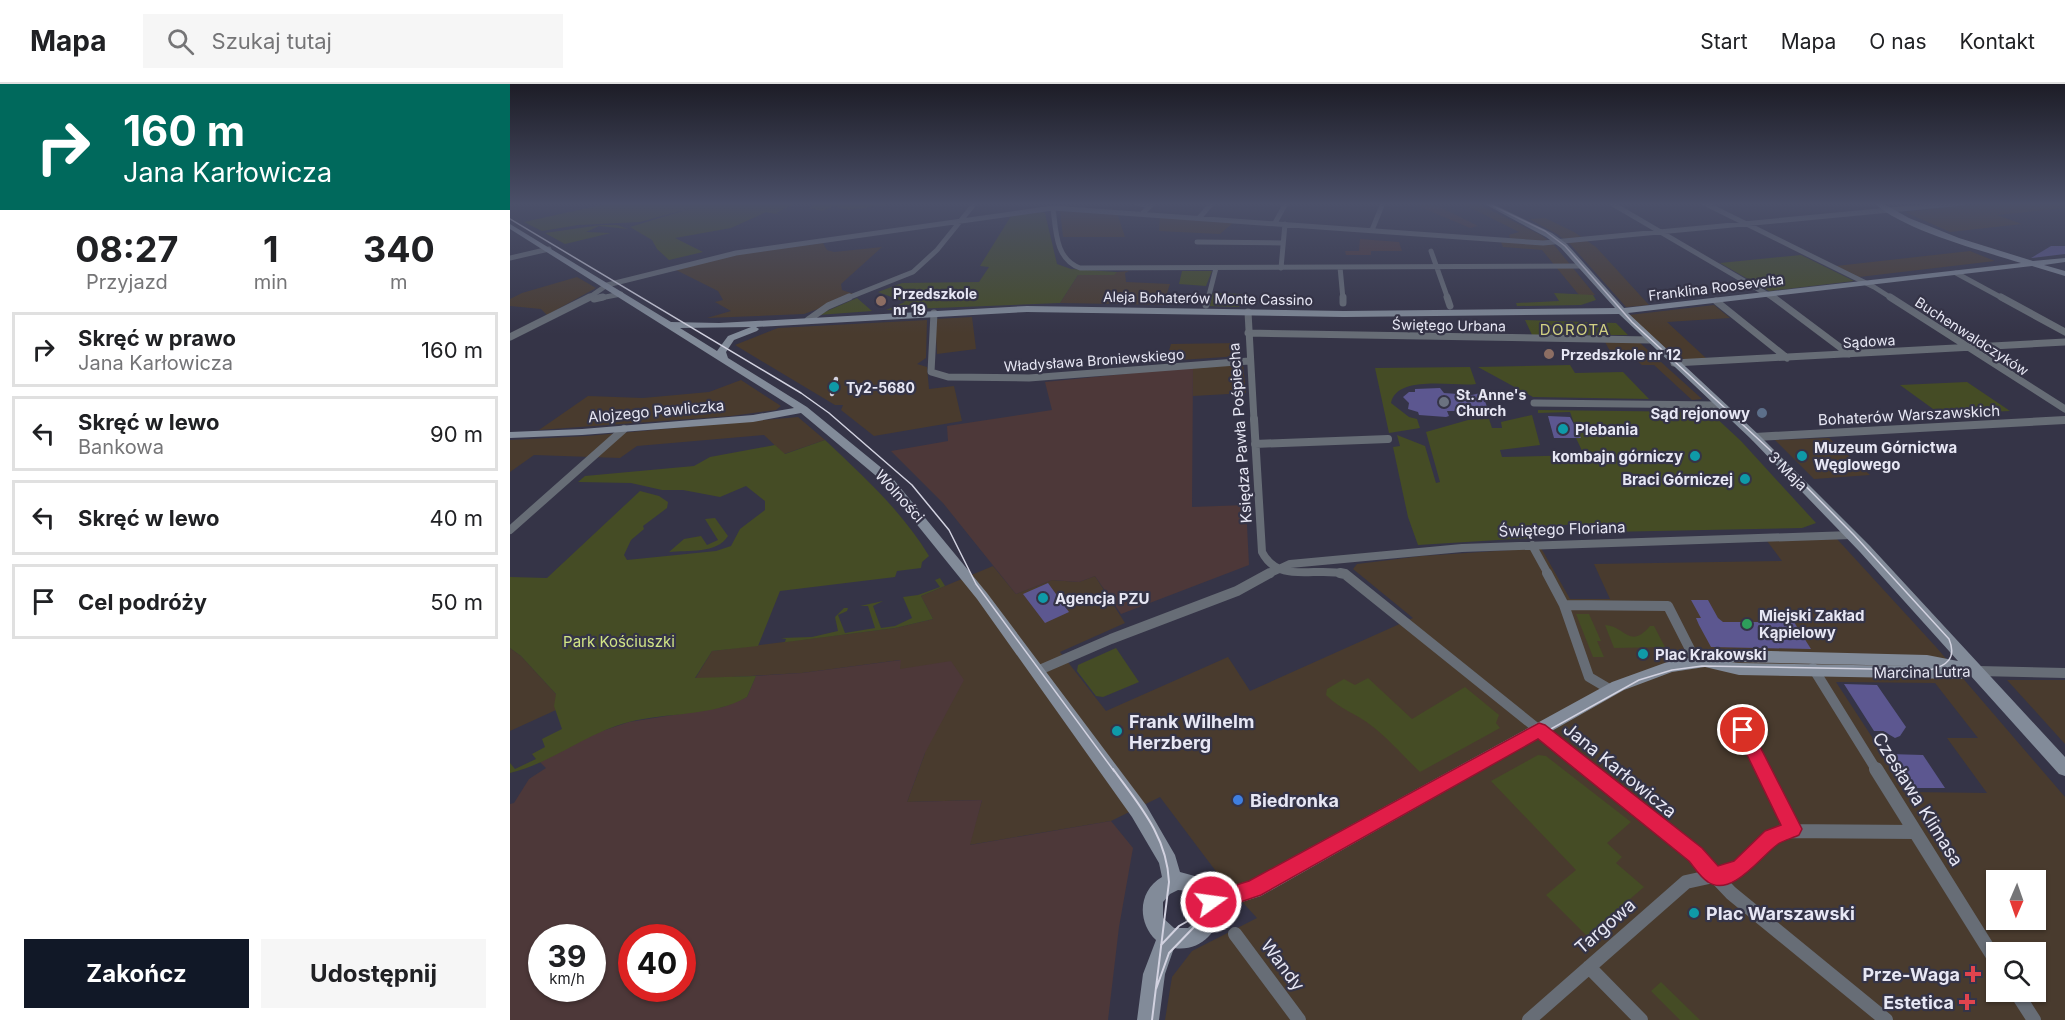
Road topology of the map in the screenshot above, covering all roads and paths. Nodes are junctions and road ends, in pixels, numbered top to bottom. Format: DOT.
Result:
graph roads {
  1 [pos="545,247"];
  2 [pos="781,247"];
  3 [pos="936,247"];
  4 [pos="1060,247"];
  5 [pos="1282,247"];
  6 [pos="1564,247"];
  7 [pos="1686,247"];
  8 [pos="1792,247"];
  9 [pos="1972,247"];
  10 [pos="1979,247"];
  11 [pos="549,249"];
  12 [pos="1431,251"];
  13 [pos="510,258"];
  14 [pos="2065,260"];
  15 [pos="2037,264"];
  16 [pos="1582,266"];
  17 [pos="2018,266"];
  18 [pos="1340,267"];
  19 [pos="1437,267"];
  20 [pos="1216,268"];
  21 [pos="1281,268"];
  22 [pos="1956,273"];
  23 [pos="2065,277"];
  24 [pos="1866,283"];
  25 [pos="607,285"];
  26 [pos="621,294"];
  27 [pos="1770,295"];
  28 [pos="1716,301"];
  29 [pos="1343,303"];
  30 [pos="1206,305"];
  31 [pos="1450,306"];
  32 [pos="569,307"];
  33 [pos="1621,311"];
  34 [pos="1248,312"];
  35 [pos="934,313"];
  36 [pos="808,320"];
  37 [pos="795,321"];
  38 [pos="668,325"];
  39 [pos="710,326"];
  40 [pos="2065,332"];
  41 [pos="1248,333"];
  42 [pos="684,335"];
  43 [pos="510,338"];
  44 [pos="1650,340"];
  45 [pos="2065,342"];
  46 [pos="1968,348"];
  47 [pos="1849,354"];
  48 [pos="1787,358"];
  49 [pos="724,360"];
  50 [pos="1249,361"];
  51 [pos="1674,363"];
  52 [pos="1534,403"];
  53 [pos="1720,405"];
  54 [pos="803,409"];
  55 [pos="2065,410"];
  56 [pos="2065,420"];
  57 [pos="624,429"];
  58 [pos="510,435"];
  59 [pos="1755,437"];
  60 [pos="1388,439"];
  61 [pos="1255,444"];
  62 [pos="510,530"];
  63 [pos="1851,535"];
  64 [pos="1532,545"];
  65 [pos="1262,552"];
  66 [pos="1360,558"];
  67 [pos="1275,569"];
  68 [pos="1345,574"];
  69 [pos="1254,584"];
  70 [pos="1564,605"];
  71 [pos="1702,663"];
  72 [pos="1811,665"];
  73 [pos="1037,671"];
  74 [pos="1978,671"];
  75 [pos="2065,673"];
  76 [pos="1611,690"];
  77 [pos="1734,711"];
  78 [pos="1539,730"];
  79 [pos="2065,770"];
  80 [pos="1793,829"];
  81 [pos="1915,832"];
  82 [pos="1714,875"];
  83 [pos="1173,883"];
  84 [pos="1211,902"];
  85 [pos="1235,934"];
  86 [pos="1168,936"];
  87 [pos="1986,945"];
  88 [pos="1588,967"];
  89 [pos="2022,1002"];
  90 [pos="1148,1020"];
  91 [pos="1299,1020"];
  92 [pos="1529,1020"];
  93 [pos="1641,1020"];
  94 [pos="1886,1020"];
  95 [pos="2034,1020"];
  1 -- 11 [label="street, Wolności"];
  2 -- 25 [label="street"];
  3 -- 36 [label="street"];
  4 -- 20 [label="street"];
  5 -- 21 [label="street"];
  6 -- 16 [label="street, 3 Maja"];
  7 -- 27 [label="street"];
  8 -- 24 [label="street, Buchenwaldczyków"];
  9 -- 17 [label="street"];
  10 -- 15 [label="street"];
  11 -- 13 [label="street"];
  11 -- 25 [label="street, Wolności"];
  12 -- 19 [label="street"];
  14 -- 15 [label="street, Franklina Roosevelta"];
  15 -- 17 [label="street, Franklina Roosevelta"];
  15 -- 23 [label="street"];
  16 -- 19 [label="street"];
  16 -- 33 [label="street, 3 Maja"];
  17 -- 22 [label="street, Franklina Roosevelta"];
  17 -- 23 [label="street"];
  18 -- 19 [label="street"];
  18 -- 21 [label="street"];
  18 -- 29 [label="street"];
  19 -- 31 [label="street"];
  20 -- 21 [label="street"];
  20 -- 30 [label="street"];
  22 -- 24 [label="street, Franklina Roosevelta"];
  22 -- 40 [label="street"];
  24 -- 27 [label="street, Franklina Roosevelta"];
  24 -- 46 [label="street, Buchenwaldczyków"];
  25 -- 26 [label="street, Wolności"];
  25 -- 32 [label="street"];
  26 -- 32 [label="street"];
  26 -- 38 [label="street, Wolności"];
  27 -- 28 [label="street, Franklina Roosevelta"];
  27 -- 47 [label="street"];
  28 -- 33 [label="street, Franklina Roosevelta"];
  28 -- 48 [label="street"];
  32 -- 43 [label="street"];
  33 -- 34 [label="street, Aleja Bohaterów Monte Cassino"];
  33 -- 44 [label="street, 3 Maja"];
  34 -- 35 [label="street, Aleja Bohaterów Monte Cassino"];
  34 -- 41 [label="street, Księdza Pawła Pośpiecha"];
  35 -- 36 [label="street, Aleja Bohaterów Monte Cassino"];
  35 -- 50 [label="street, Władysława Broniewskiego"];
  36 -- 37 [label="street, Aleja Bohaterów Monte Cassino"];
  37 -- 39 [label="street, Aleja Bohaterów Monte Cassino"];
  37 -- 49 [label="street, Aleja Bohaterów Monte Cassino"];
  38 -- 39 [label="street, Aleja Bohaterów Monte Cassino"];
  38 -- 42 [label="street, Wolności"];
  39 -- 42 [label="street, Aleja Bohaterów Monte Cassino"];
  41 -- 44 [label="street, Świętego Urbana"];
  41 -- 50 [label="street, Księdza Pawła Pośpiecha"];
  42 -- 49 [label="street, Wolności"];
  44 -- 51 [label="street, 3 Maja"];
  45 -- 46 [label="street, Sądowa"];
  46 -- 47 [label="street, Sądowa"];
  46 -- 55 [label="street, Buchenwaldczyków"];
  47 -- 48 [label="street, Sądowa"];
  48 -- 51 [label="street, Sądowa"];
  49 -- 54 [label="street, Wolności"];
  50 -- 61 [label="street, Księdza Pawła Pośpiecha"];
  51 -- 53 [label="street, 3 Maja"];
  52 -- 53 [label="street"];
  53 -- 59 [label="street, 3 Maja"];
  54 -- 57 [label="street, Alojzego Pawliczka"];
  54 -- 73 [label="street, Wolności"];
  56 -- 59 [label="street, Bohaterów Warszawskich"];
  57 -- 58 [label="street, Alojzego Pawliczka"];
  57 -- 62 [label="street"];
  59 -- 63 [label="street, 3 Maja"];
  60 -- 61 [label="street"];
  61 -- 65 [label="street, Księdza Pawła Pośpiecha"];
  63 -- 64 [label="street, Świętego Floriana"];
  63 -- 74 [label="street, 3 Maja"];
  64 -- 66 [label="street, Świętego Floriana"];
  64 -- 70 [label="street"];
  65 -- 67 [label="street"];
  65 -- 69 [label="street, Księdza Pawła Pośpiecha"];
  66 -- 67 [label="street, Świętego Floriana"];
  66 -- 68 [label="street"];
  67 -- 68 [label="street"];
  67 -- 69 [label="street, Świętego Floriana"];
  68 -- 78 [label="street, Jana Karłowicza"];
  69 -- 73 [label="street, Świętego Floriana"];
  70 -- 71 [label="street"];
  70 -- 76 [label="street"];
  71 -- 72 [label="street, Marcina Lutra"];
  71 -- 76 [label="street, Marcina Lutra"];
  72 -- 74 [label="street, Marcina Lutra"];
  72 -- 81 [label="street, Czesława Klimasa"];
  73 -- 83 [label="street, Wolności"];
  74 -- 75 [label="street"];
  74 -- 79 [label="street, 3 Maja"];
  76 -- 78 [label="street, Marcina Lutra"];
  77 -- 80 [label="street"];
  78 -- 82 [label="street, Jana Karłowicza"];
  78 -- 84 [label="street, Marcina Lutra"];
  80 -- 81 [label="street"];
  80 -- 82 [label="street, Targowa"];
  81 -- 87 [label="street, Czesława Klimasa"];
  82 -- 88 [label="street, Targowa"];
  82 -- 94 [label="street, Jana Karłowicza"];
  83 -- 84 [label="street"];
  83 -- 86 [label="street"];
  84 -- 86 [label="street"];
  85 -- 91 [label="street, Wandy"];
  86 -- 90 [label="street"];
  88 -- 92 [label="street, Targowa"];
  88 -- 93 [label="street"];
  89 -- 95 [label="street"];
}
